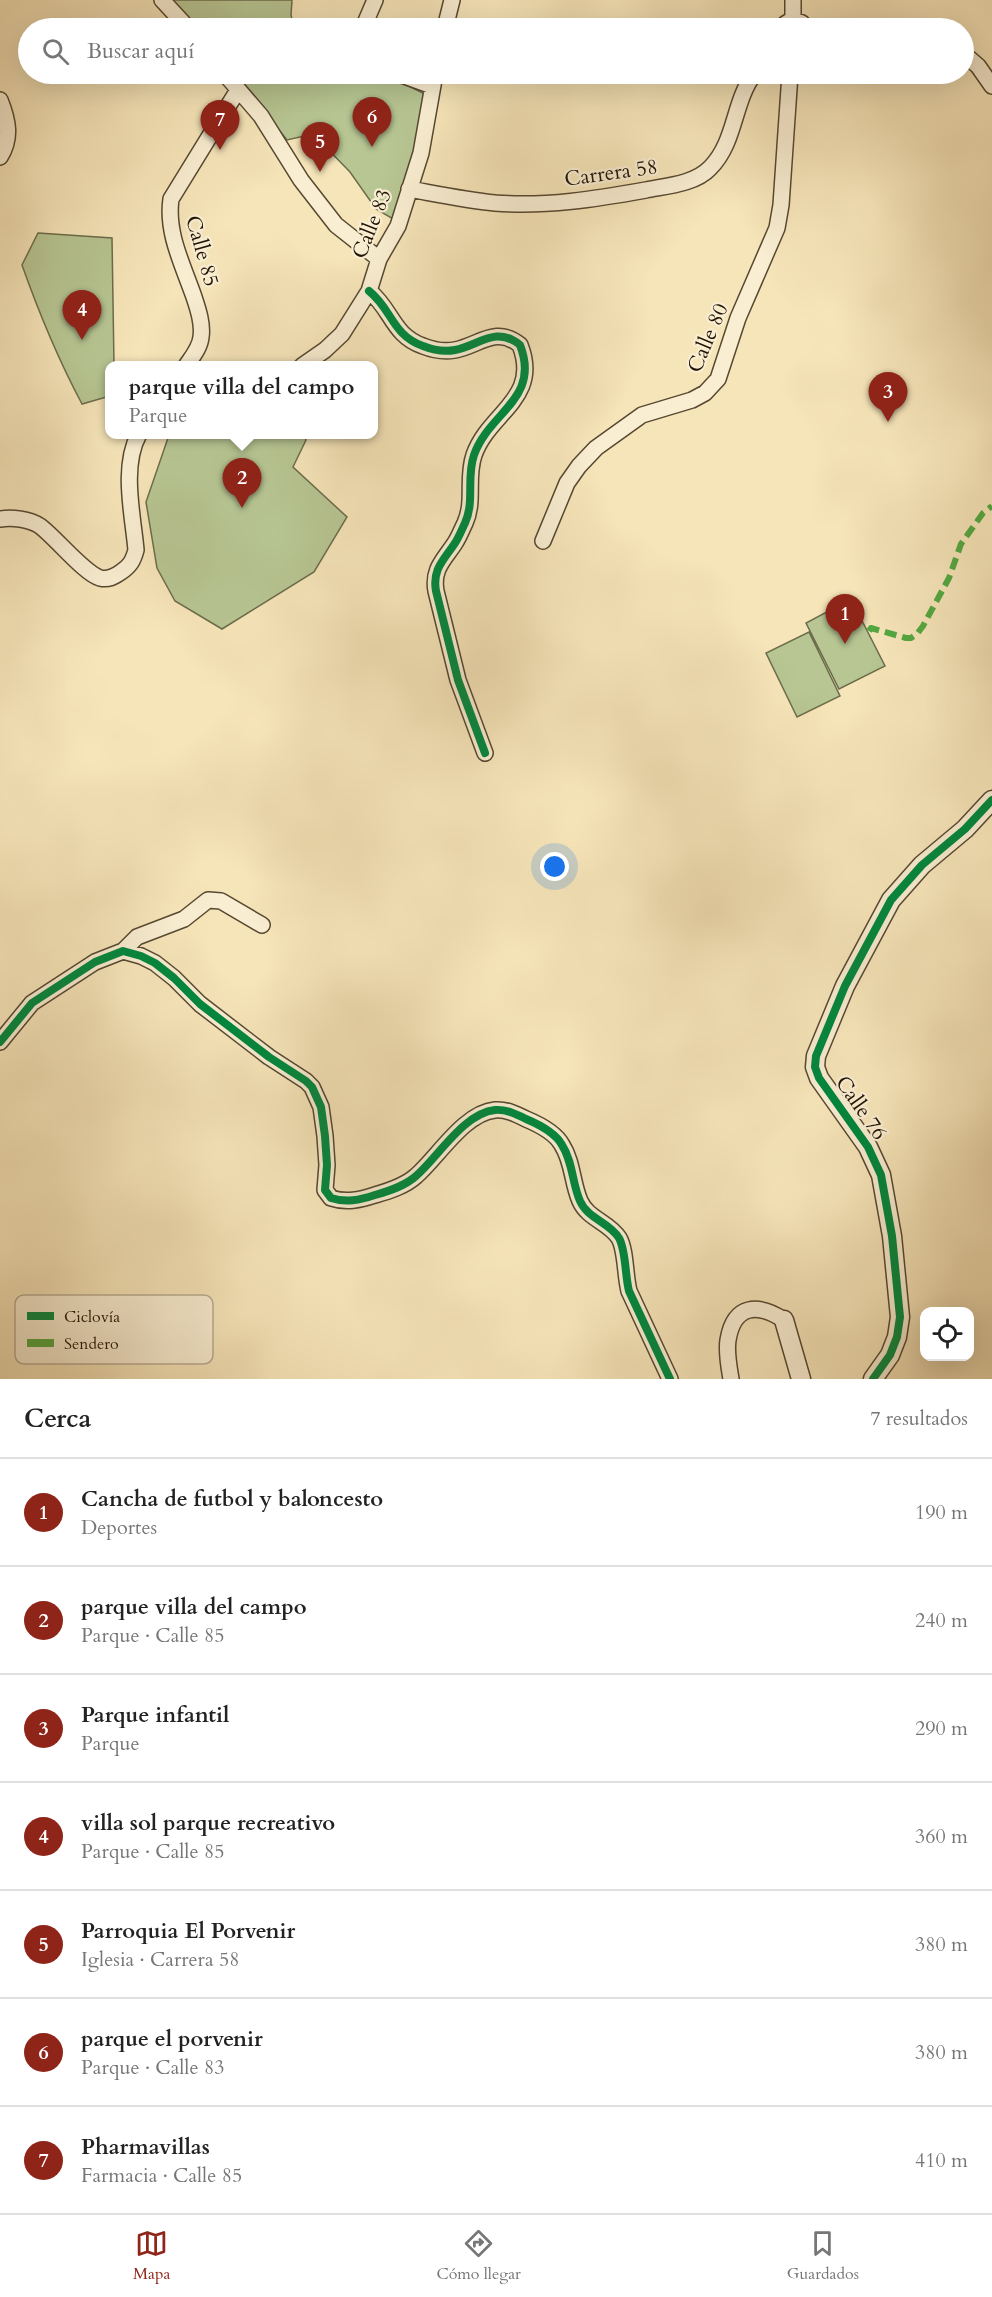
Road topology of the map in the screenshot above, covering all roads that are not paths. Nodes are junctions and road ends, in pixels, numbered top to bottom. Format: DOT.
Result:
graph roads {
  1 [pos="162,0"];
  2 [pos="375,0"];
  3 [pos="452,0"];
  4 [pos="793,0"];
  5 [pos="179,18"];
  6 [pos="367,18"];
  7 [pos="448,18"];
  8 [pos="794,18"];
  9 [pos="974,63"];
  10 [pos="233,84"];
  11 [pos="433,84"];
  12 [pos="749,84"];
  13 [pos="789,84"];
  14 [pos="992,86"];
  15 [pos="238,90"];
  16 [pos="0,100"];
  17 [pos="0,157"];
  18 [pos="409,189"];
  19 [pos="379,259"];
  20 [pos="369,291"];
  21 [pos="189,361"];
  22 [pos="309,361"];
  23 [pos="137,439"];
  24 [pos="6,518"];
  25 [pos="543,541"];
  26 [pos="485,753"];
  27 [pos="992,800"];
  28 [pos="262,925"];
  29 [pos="123,951"];
  30 [pos="0,1042"];
  31 [pos="784,1320"];
  32 [pos="670,1379"];
  33 [pos="731,1379"];
  34 [pos="801,1379"];
  35 [pos="873,1379"];
  1 -- 5 [label="street"];
  2 -- 6 [label="street"];
  3 -- 7 [label="street"];
  4 -- 8 [label="street"];
  9 -- 14 [label="street"];
  10 -- 15 [label="street"];
  11 -- 18 [label="street, Calle 83"];
  12 -- 18 [label="street, Carrera 58"];
  13 -- 25 [label="street, Calle 80"];
  15 -- 19 [label="street"];
  15 -- 21 [label="street, Calle 85"];
  16 -- 17 [label="street"];
  18 -- 19 [label="street, Calle 83"];
  19 -- 20 [label="street, Calle 83"];
  20 -- 22 [label="street, Calle 83"];
  20 -- 26 [label="street"];
  23 -- 24 [label="street"];
  27 -- 35 [label="street, Calle 76"];
  28 -- 29 [label="street"];
  29 -- 30 [label="street"];
  29 -- 32 [label="street"];
  31 -- 33 [label="street"];
  31 -- 34 [label="street"];
}
